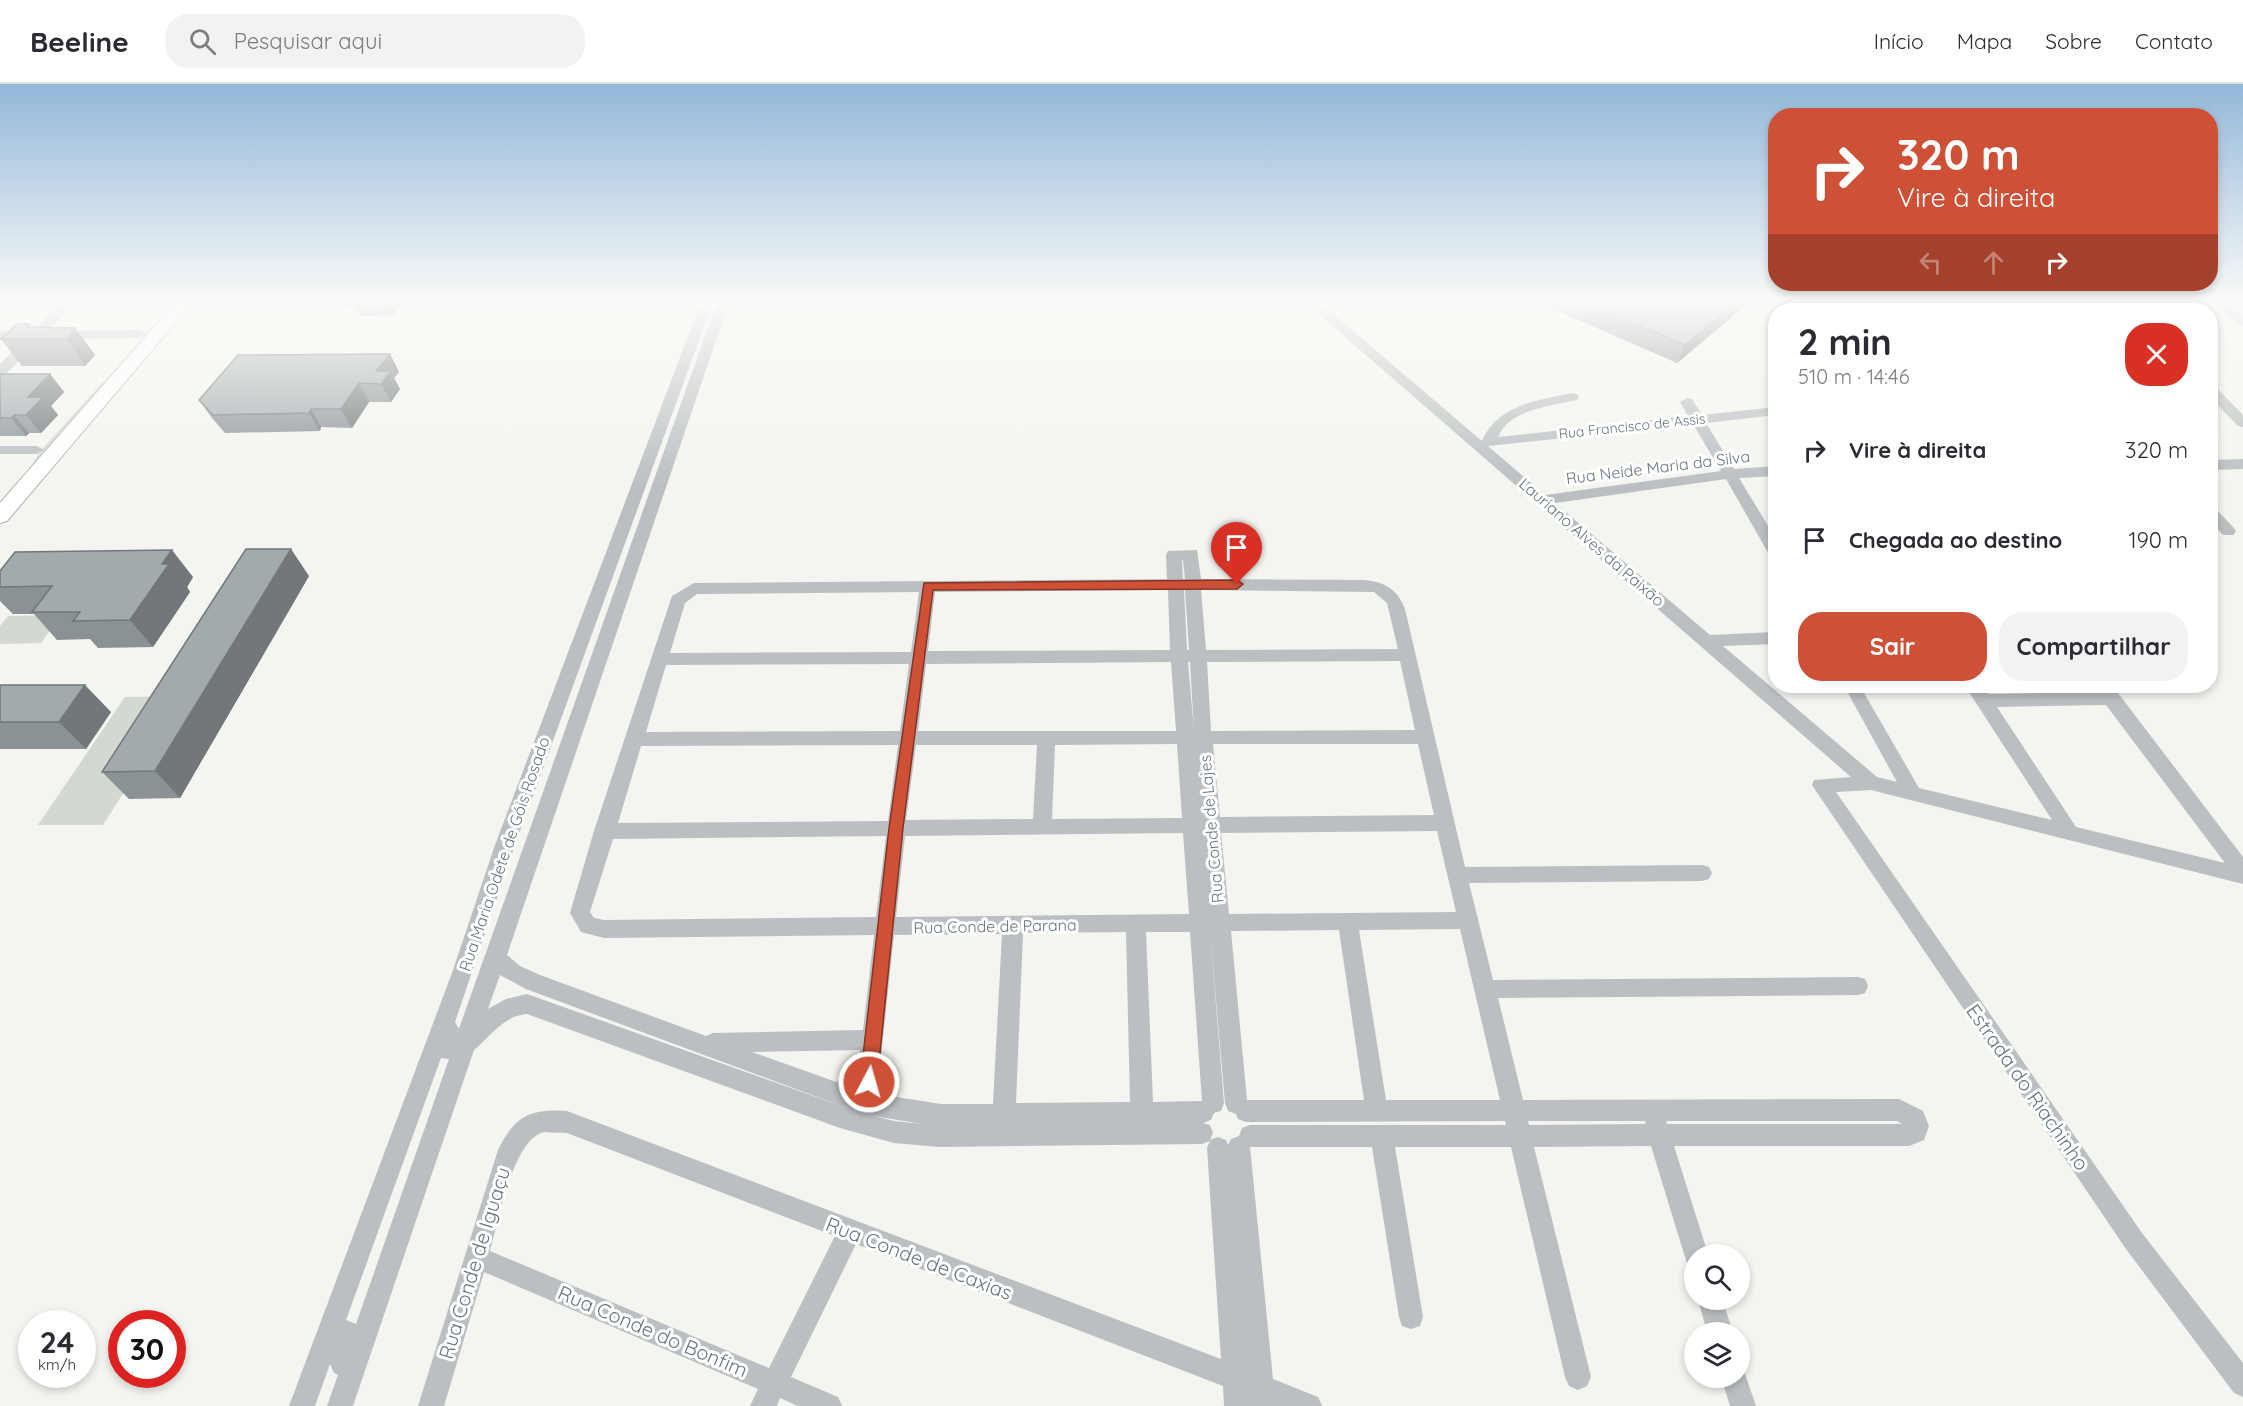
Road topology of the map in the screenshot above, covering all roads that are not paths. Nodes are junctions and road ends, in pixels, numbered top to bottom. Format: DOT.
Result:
graph roads {
  1 [pos="114,364"];
  2 [pos="117,364"];
  3 [pos="131,364"];
  4 [pos="691,364"];
  5 [pos="692,364"];
  6 [pos="1384,364"];
  7 [pos="118,378"];
  8 [pos="2218,397"];
  9 [pos="1572,398"];
  10 [pos="1687,402"];
  11 [pos="1768,412"];
  12 [pos="1696,418"];
  13 [pos="2243,423"];
  14 [pos="0,450"];
  15 [pos="33,455"];
  16 [pos="2243,464"];
  17 [pos="2218,465"];
  18 [pos="1768,472"];
  19 [pos="1731,474"];
  20 [pos="28,485"];
  21 [pos="0,492"];
  22 [pos="1544,500"];
  23 [pos="0,516"];
  24 [pos="2218,520"];
  25 [pos="2228,531"];
  26 [pos="1768,538"];
  27 [pos="1182,555"];
  28 [pos="1184,584"];
  29 [pos="928,586"];
  30 [pos="1768,638"];
  31 [pos="1707,641"];
  32 [pos="1407,655"];
  33 [pos="1179,656"];
  34 [pos="1198,656"];
  35 [pos="918,657"];
  36 [pos="659,659"];
  37 [pos="1856,693"];
  38 [pos="1979,693"];
  39 [pos="2108,693"];
  40 [pos="1425,737"];
  41 [pos="908,738"];
  42 [pos="1046,738"];
  43 [pos="1194,738"];
  44 [pos="634,739"];
  45 [pos="1871,783"];
  46 [pos="1914,795"];
  47 [pos="1444,823"];
  48 [pos="1201,825"];
  49 [pos="1042,827"];
  50 [pos="896,828"];
  51 [pos="604,831"];
  52 [pos="2070,833"];
  53 [pos="1702,873"];
  54 [pos="2243,874"];
  55 [pos="1458,875"];
  56 [pos="1468,920"];
  57 [pos="1348,921"];
  58 [pos="1209,923"];
  59 [pos="1136,924"];
  60 [pos="1013,926"];
  61 [pos="886,927"];
  62 [pos="496,956"];
  63 [pos="462,974"];
  64 [pos="1858,986"];
  65 [pos="1485,989"];
  66 [pos="873,1040"];
  67 [pos="701,1043"];
  68 [pos="464,1045"];
  69 [pos="1241,1107"];
  70 [pos="1651,1110"];
  71 [pos="1377,1111"];
  72 [pos="1515,1111"];
  73 [pos="864,1113"];
  74 [pos="1142,1113"];
  75 [pos="1004,1114"];
  76 [pos="527,1126"];
  77 [pos="1221,1130"];
  78 [pos="1382,1135"];
  79 [pos="1521,1135"];
  80 [pos="1660,1135"];
  81 [pos="850,1232"];
  82 [pos="1693,1244"];
  83 [pos="476,1257"];
  84 [pos="1411,1317"];
  85 [pos="325,1343"];
  86 [pos="1578,1377"];
  87 [pos="1235,1378"];
  88 [pos="774,1383"];
  89 [pos="2243,1384"];
  90 [pos="1737,1388"];
  91 [pos="1262,1397"];
  92 [pos="302,1406"];
  93 [pos="330,1406"];
  94 [pos="340,1406"];
  95 [pos="431,1406"];
  96 [pos="763,1406"];
  97 [pos="829,1406"];
  98 [pos="1237,1406"];
  99 [pos="1309,1406"];
  100 [pos="1743,1406"];
  1 -- 15 [label="main road"];
  2 -- 7 [label="main road"];
  3 -- 7 [label="main road"];
  4 -- 63 [label="street, Rua Maria Odete de Góis Rosado"];
  5 -- 62 [label="street, Rua Maria Odete de Góis Rosado"];
  6 -- 22 [label="street, Lauriano Alves da Paixão"];
  7 -- 20 [label="main road"];
  8 -- 13 [label="street"];
  9 -- 12 [label="street, Rua Francisco de Assis"];
  10 -- 12 [label="street"];
  11 -- 12 [label="street, Rua Francisco de Assis"];
  12 -- 19 [label="street"];
  14 -- 15 [label="street"];
  15 -- 20 [label="main road"];
  15 -- 21 [label="main road"];
  16 -- 17 [label="street"];
  18 -- 19 [label="street, Rua Neide Maria da Silva"];
  19 -- 22 [label="street, Rua Neide Maria da Silva"];
  19 -- 26 [label="street"];
  20 -- 23 [label="main road"];
  22 -- 31 [label="street, Lauriano Alves da Paixão"];
  24 -- 25 [label="street"];
  27 -- 28 [label="street, Rua Conde de Lajes"];
  28 -- 29 [label="street"];
  28 -- 32 [label="street"];
  28 -- 33 [label="street, Rua Conde de Lajes"];
  28 -- 34 [label="street, Rua Conde de Lajes"];
  29 -- 35 [label="street"];
  29 -- 36 [label="street"];
  30 -- 31 [label="street"];
  31 -- 45 [label="street, Lauriano Alves da Paixão"];
  32 -- 34 [label="street"];
  32 -- 40 [label="street"];
  33 -- 34 [label="street"];
  33 -- 35 [label="street"];
  33 -- 43 [label="street, Rua Conde de Lajes"];
  34 -- 43 [label="street, Rua Conde de Lajes"];
  35 -- 36 [label="street"];
  35 -- 41 [label="street"];
  36 -- 44 [label="street"];
  37 -- 46 [label="street"];
  38 -- 52 [label="street"];
  39 -- 54 [label="street"];
  40 -- 43 [label="street"];
  40 -- 47 [label="street"];
  41 -- 42 [label="street"];
  41 -- 44 [label="street"];
  41 -- 50 [label="street"];
  42 -- 43 [label="street"];
  42 -- 49 [label="street"];
  43 -- 48 [label="street, Rua Conde de Lajes"];
  44 -- 51 [label="street"];
  45 -- 46 [label="street"];
  45 -- 89 [label="street, Estrada do Riachinho"];
  46 -- 52 [label="street"];
  47 -- 48 [label="street"];
  47 -- 55 [label="street"];
  48 -- 49 [label="street"];
  48 -- 58 [label="street, Rua Conde de Lajes"];
  49 -- 50 [label="street"];
  50 -- 51 [label="street"];
  50 -- 61 [label="street"];
  51 -- 61 [label="street, Rua Conde de Parana"];
  52 -- 54 [label="street"];
  53 -- 55 [label="street"];
  55 -- 56 [label="street"];
  56 -- 57 [label="street, Rua Conde de Parana"];
  56 -- 65 [label="street"];
  57 -- 58 [label="street, Rua Conde de Parana"];
  57 -- 71 [label="street"];
  58 -- 59 [label="street, Rua Conde de Parana"];
  58 -- 69 [label="street, Rua Conde de Lajes"];
  58 -- 77 [label="street, Rua Conde de Lajes"];
  59 -- 60 [label="street, Rua Conde de Parana"];
  59 -- 74 [label="street"];
  60 -- 61 [label="street, Rua Conde de Parana"];
  60 -- 75 [label="street"];
  61 -- 66 [label="street"];
  62 -- 67 [label="street"];
  62 -- 68 [label="street, Rua Maria Odete de Góis Rosado"];
  63 -- 68 [label="street"];
  63 -- 85 [label="street, Rua Maria Odete de Góis Rosado"];
  64 -- 65 [label="street"];
  65 -- 72 [label="street"];
  66 -- 67 [label="street"];
  66 -- 73 [label="street"];
  67 -- 73 [label="street"];
  68 -- 73 [label="street"];
  68 -- 94 [label="street, Rua Maria Odete de Góis Rosado"];
  69 -- 71 [label="street"];
  69 -- 77 [label="street, Rua Conde de Lajes"];
  69 -- 77 [label="street"];
  70 -- 72 [label="street"];
  70 -- 80 [label="street"];
  70 -- 80 [label="street"];
  71 -- 72 [label="street"];
  72 -- 79 [label="street"];
  73 -- 75 [label="street"];
  73 -- 77 [label="street"];
  74 -- 75 [label="street"];
  74 -- 77 [label="street"];
  76 -- 81 [label="street, Rua Conde de Caxias"];
  76 -- 83 [label="street, Rua Conde de Iguaçu"];
  77 -- 78 [label="street"];
  77 -- 87 [label="street, Rua Conde de Lajes"];
  77 -- 91 [label="street, Rua Conde de Lajes"];
  78 -- 79 [label="street"];
  78 -- 84 [label="street"];
  79 -- 80 [label="street"];
  79 -- 86 [label="street"];
  80 -- 82 [label="street"];
  81 -- 87 [label="street, Rua Conde de Caxias"];
  81 -- 88 [label="street"];
  83 -- 88 [label="street, Rua Conde do Bonfim"];
  83 -- 95 [label="street, Rua Conde de Iguaçu"];
  85 -- 92 [label="street, Rua Maria Odete de Góis Rosado"];
  85 -- 93 [label="street"];
  87 -- 91 [label="street, Rua Conde de Caxias"];
  87 -- 98 [label="street, Rua Conde de Lajes"];
  88 -- 96 [label="street"];
  88 -- 97 [label="street, Rua Conde do Bonfim"];
  90 -- 100 [label="street"];
  91 -- 99 [label="street, Rua Conde de Caxias"];
}
